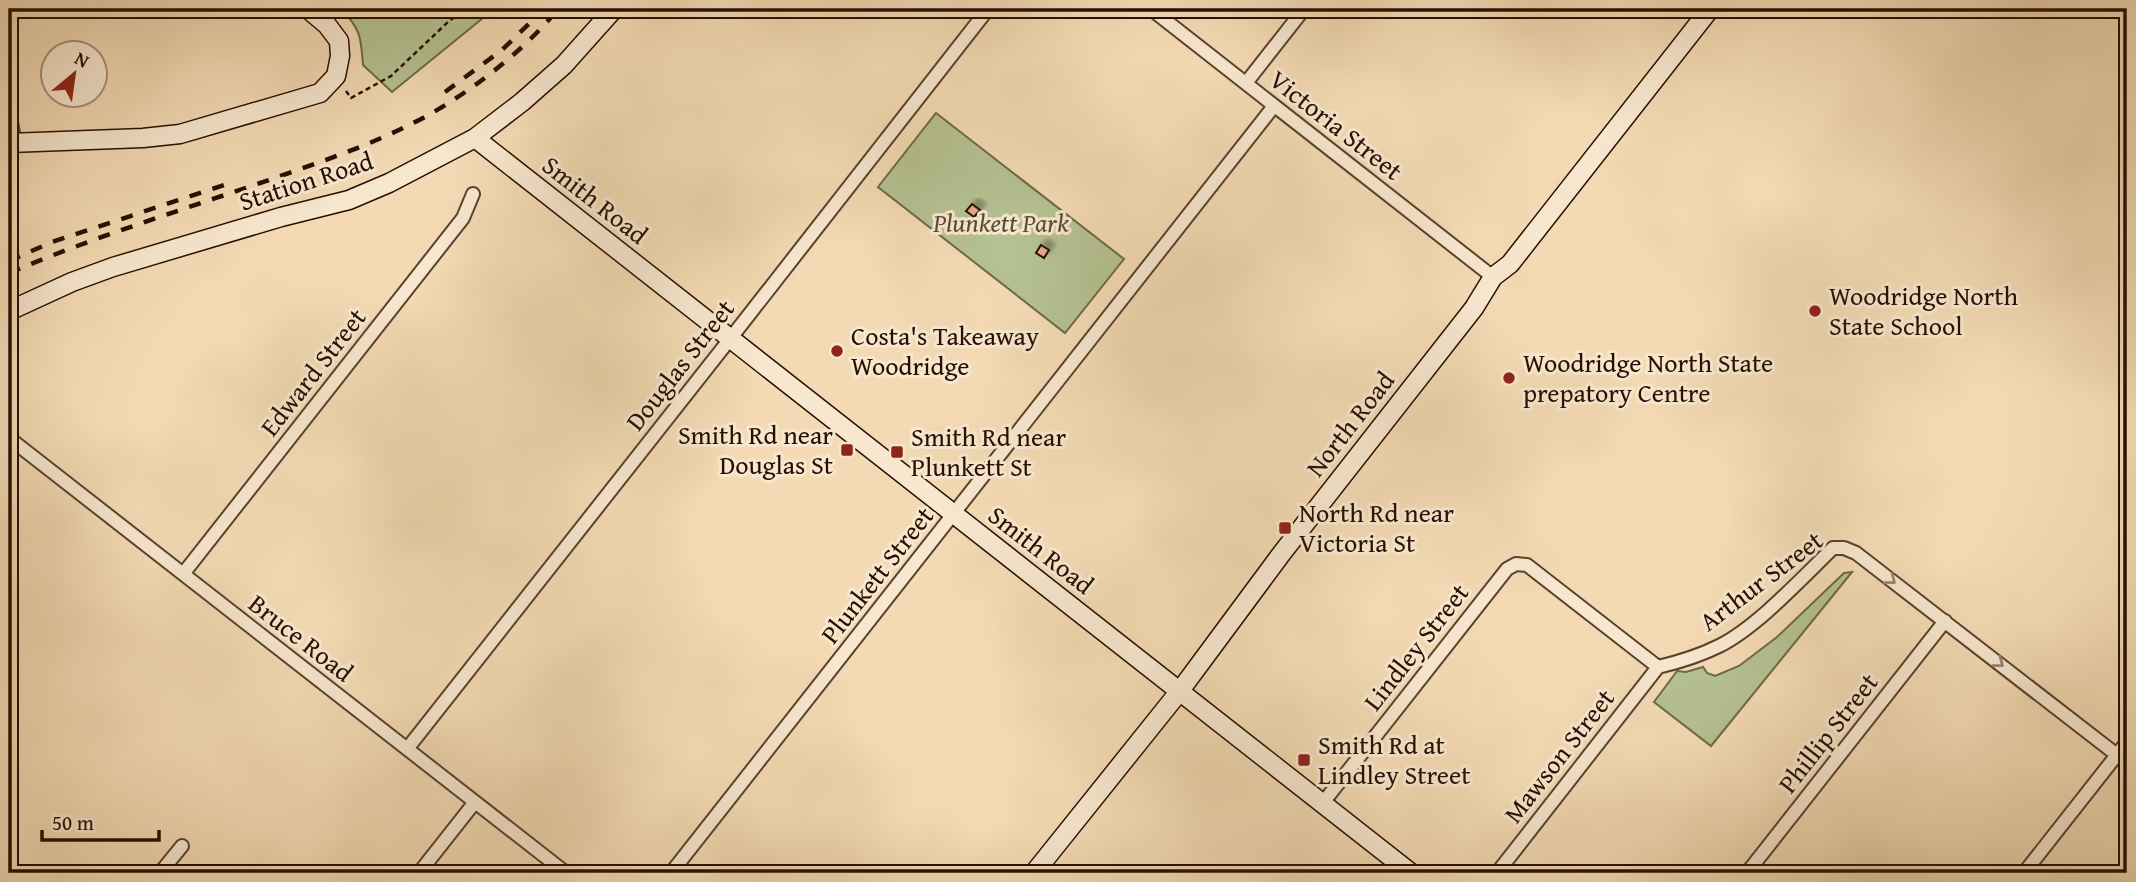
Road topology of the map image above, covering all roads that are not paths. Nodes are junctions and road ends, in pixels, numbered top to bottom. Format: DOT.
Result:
graph roads {
  1 [pos="308,9"];
  2 [pos="614,9"];
  3 [pos="988,9"];
  4 [pos="1151,9"];
  5 [pos="1304,9"];
  6 [pos="1710,9"];
  7 [pos="1246,83"];
  8 [pos="1274,106"];
  9 [pos="9,112"];
  10 [pos="475,138"];
  11 [pos="12,143"];
  12 [pos="473,194"];
  13 [pos="1493,277"];
  14 [pos="9,311"];
  15 [pos="730,340"];
  16 [pos="13,442"];
  17 [pos="9,458"];
  18 [pos="954,515"];
  19 [pos="183,574"];
  20 [pos="1945,621"];
  21 [pos="1658,667"];
  22 [pos="1179,692"];
  23 [pos="2127,742"];
  24 [pos="407,749"];
  25 [pos="2117,755"];
  26 [pos="475,802"];
  27 [pos="1322,804"];
  28 [pos="182,846"];
  29 [pos="160,873"];
  30 [pos="418,873"];
  31 [pos="566,873"];
  32 [pos="671,873"];
  33 [pos="1034,873"];
  34 [pos="1410,873"];
  35 [pos="1497,873"];
  36 [pos="1747,873"];
  37 [pos="2024,873"];
  1 -- 11 [label="street"];
  2 -- 10 [label="street, Station Road"];
  3 -- 15 [label="street, Douglas Street"];
  4 -- 7 [label="street, Victoria Street"];
  5 -- 7 [label="street"];
  6 -- 13 [label="street, North Road"];
  7 -- 8 [label="street, Victoria Street"];
  8 -- 13 [label="street, Victoria Street"];
  8 -- 18 [label="street, Plunkett Street"];
  9 -- 11 [label="street"];
  10 -- 14 [label="street, Station Road"];
  10 -- 15 [label="street, Smith Road"];
  12 -- 19 [label="street, Edward Street"];
  13 -- 22 [label="street, North Road"];
  15 -- 18 [label="street, Smith Road"];
  15 -- 24 [label="street, Douglas Street"];
  16 -- 17 [label="street"];
  16 -- 19 [label="street, Bruce Road"];
  18 -- 22 [label="street, Smith Road"];
  18 -- 32 [label="street, Plunkett Street"];
  19 -- 24 [label="street, Bruce Road"];
  21 -- 20 [label="street, Arthur Street, one-way"];
  20 -- 25 [label="street, Arthur Street, one-way"];
  20 -- 36 [label="street, Phillip Street"];
  21 -- 27 [label="street, Lindley Street"];
  21 -- 35 [label="street, Mawson Street"];
  22 -- 27 [label="street, Smith Road"];
  22 -- 33 [label="street, North Road"];
  23 -- 25 [label="street"];
  24 -- 26 [label="street, Bruce Road"];
  25 -- 37 [label="street"];
  26 -- 30 [label="street"];
  26 -- 31 [label="street, Bruce Road"];
  27 -- 34 [label="street, Smith Road"];
  28 -- 29 [label="street"];
}
